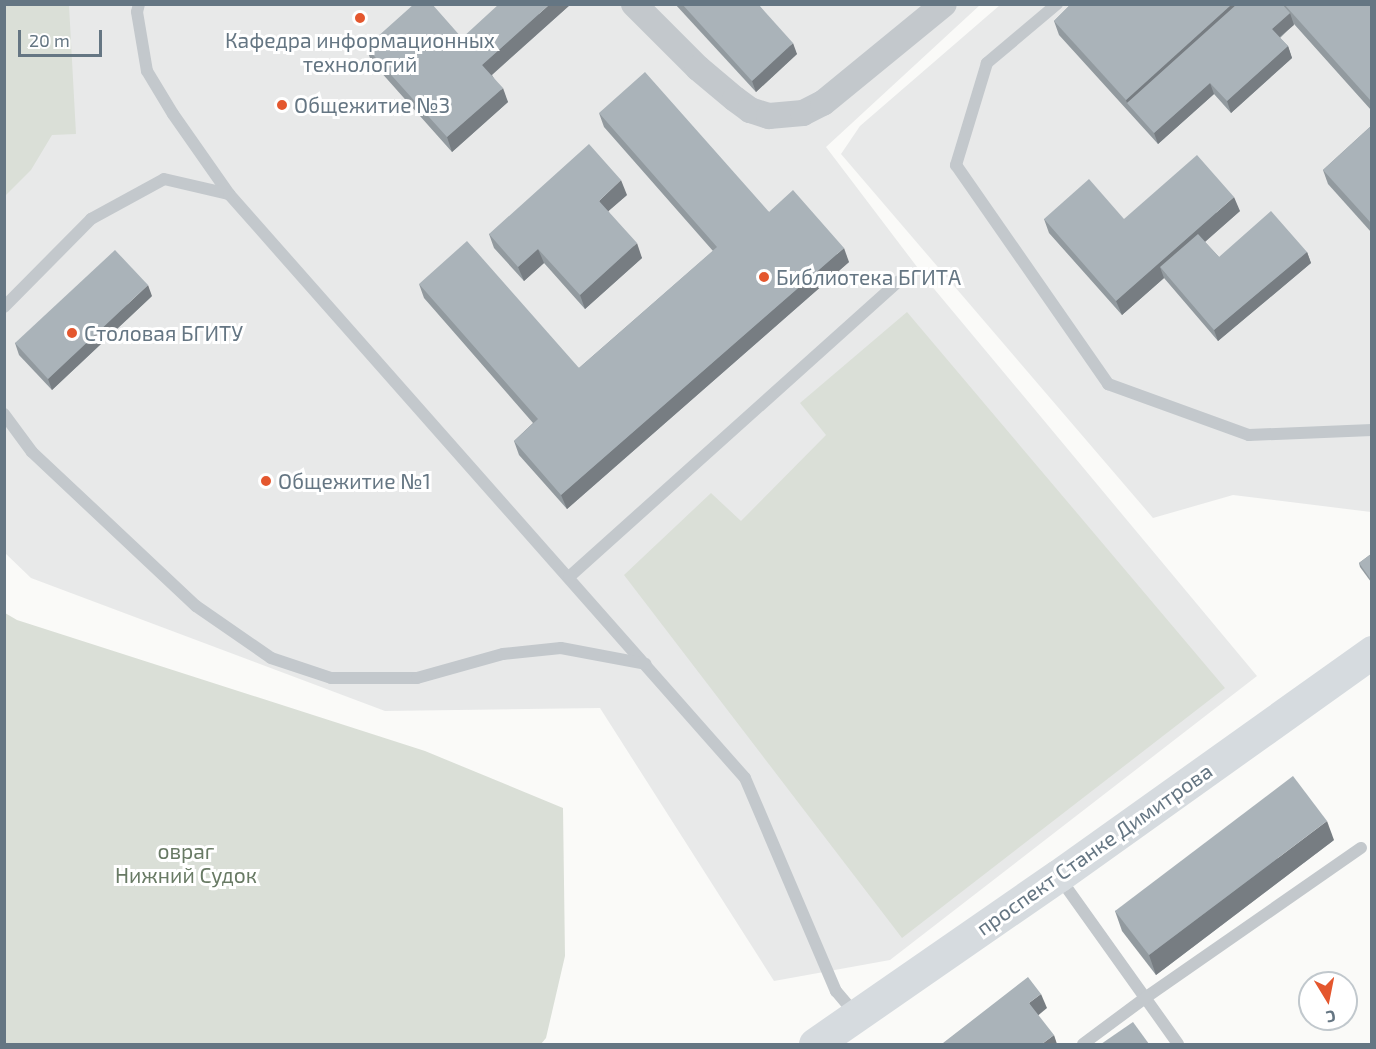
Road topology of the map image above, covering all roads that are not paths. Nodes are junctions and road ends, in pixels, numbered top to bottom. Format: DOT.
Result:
graph roads {
  1 [pos="139,4"];
  2 [pos="634,4"];
  3 [pos="945,4"];
  4 [pos="1057,4"];
  5 [pos="229,194"];
  6 [pos="899,282"];
  7 [pos="4,307"];
  8 [pos="4,414"];
  9 [pos="1371,430"];
  10 [pos="569,577"];
  11 [pos="1369,659"];
  12 [pos="646,664"];
  13 [pos="1361,848"];
  14 [pos="1058,876"];
  15 [pos="1145,998"];
  16 [pos="856,1015"];
  17 [pos="815,1044"];
  18 [pos="1083,1044"];
  19 [pos="1178,1044"];
  1 -- 5 [label="lane"];
  2 -- 3 [label="street"];
  4 -- 9 [label="lane"];
  5 -- 7 [label="lane"];
  5 -- 10 [label="lane"];
  6 -- 10 [label="lane"];
  8 -- 12 [label="lane"];
  10 -- 12 [label="lane"];
  11 -- 14 [label="main road, проспект Станке Димитрова"];
  12 -- 16 [label="lane"];
  13 -- 15 [label="lane"];
  14 -- 15 [label="lane"];
  14 -- 16 [label="main road, проспект Станке Димитрова"];
  15 -- 18 [label="lane"];
  15 -- 19 [label="lane"];
  16 -- 17 [label="main road, проспект Станке Димитрова"];
}
